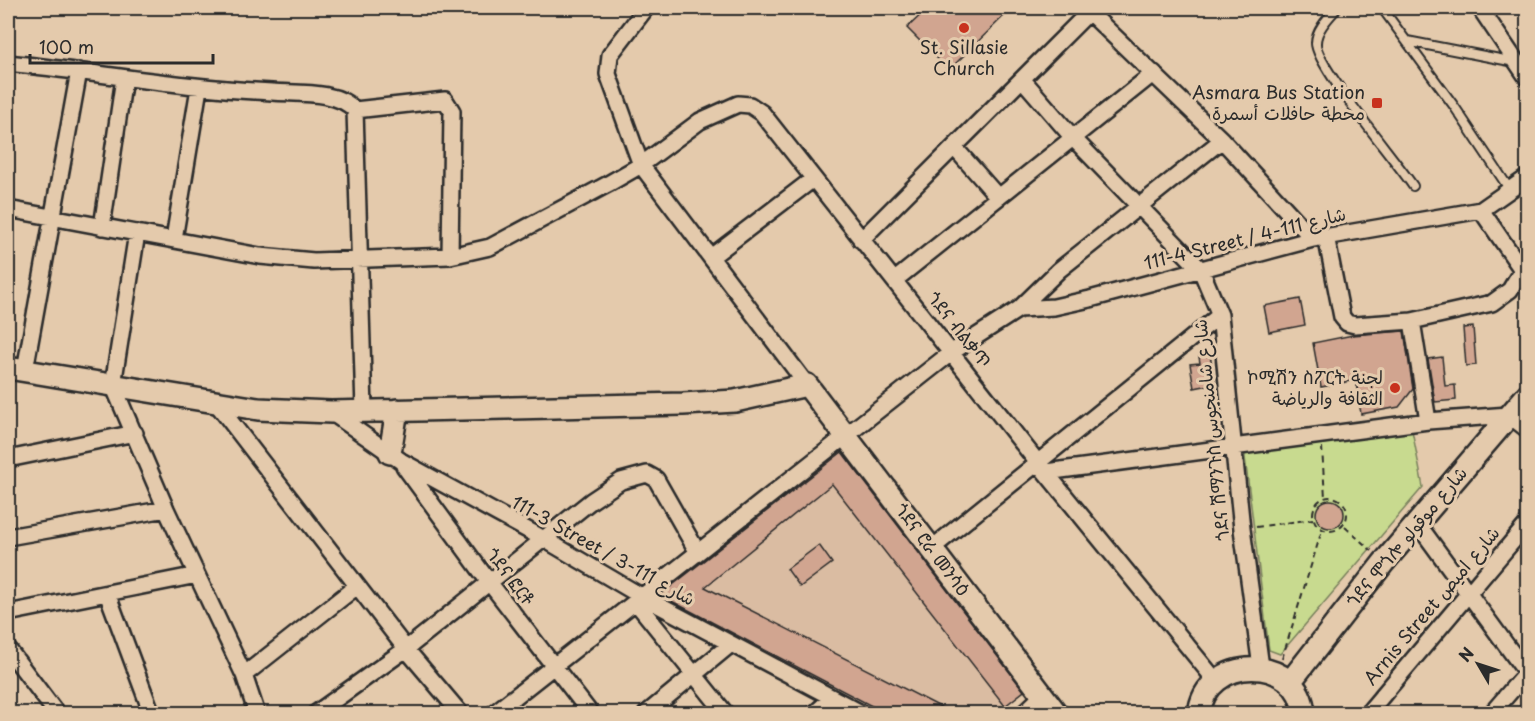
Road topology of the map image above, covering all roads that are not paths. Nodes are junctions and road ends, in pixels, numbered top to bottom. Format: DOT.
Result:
graph roads {
  1 [pos="646,8"];
  2 [pos="1337,8"];
  3 [pos="1382,8"];
  4 [pos="1480,8"];
  5 [pos="1091,10"];
  6 [pos="1407,41"];
  7 [pos="1516,62"];
  8 [pos="8,63"];
  9 [pos="79,71"];
  10 [pos="1154,73"];
  11 [pos="124,78"];
  12 [pos="1527,79"];
  13 [pos="1023,80"];
  14 [pos="200,88"];
  15 [pos="355,110"];
  16 [pos="1074,139"];
  17 [pos="1222,140"];
  18 [pos="954,147"];
  19 [pos="641,165"];
  20 [pos="1527,177"];
  21 [pos="813,179"];
  22 [pos="1413,186"];
  23 [pos="1510,190"];
  24 [pos="998,197"];
  25 [pos="1139,206"];
  26 [pos="8,209"];
  27 [pos="1481,210"];
  28 [pos="53,218"];
  29 [pos="102,226"];
  30 [pos="137,233"];
  31 [pos="1319,237"];
  32 [pos="174,239"];
  33 [pos="861,240"];
  34 [pos="450,256"];
  35 [pos="711,257"];
  36 [pos="358,260"];
  37 [pos="1201,270"];
  38 [pos="1525,273"];
  39 [pos="895,280"];
  40 [pos="1018,309"];
  41 [pos="1220,315"];
  42 [pos="1412,321"];
  43 [pos="952,352"];
  44 [pos="16,369"];
  45 [pos="113,385"];
  46 [pos="807,385"];
  47 [pos="1527,394"];
  48 [pos="217,404"];
  49 [pos="364,410"];
  50 [pos="397,410"];
  51 [pos="331,412"];
  52 [pos="1509,415"];
  53 [pos="1428,421"];
  54 [pos="1527,430"];
  55 [pos="135,433"];
  56 [pos="846,437"];
  57 [pos="1234,446"];
  58 [pos="395,457"];
  59 [pos="8,459"];
  60 [pos="1042,467"];
  61 [pos="166,509"];
  62 [pos="1418,523"];
  63 [pos="1527,523"];
  64 [pos="8,537"];
  65 [pos="544,539"];
  66 [pos="931,549"];
  67 [pos="697,551"];
  68 [pos="197,575"];
  69 [pos="489,582"];
  70 [pos="357,586"];
  71 [pos="107,593"];
  72 [pos="1468,594"];
  73 [pos="638,599"];
  74 [pos="8,613"];
  75 [pos="731,644"];
  76 [pos="8,649"];
  77 [pos="406,649"];
  78 [pos="554,668"];
  79 [pos="1527,671"];
  80 [pos="696,674"];
  81 [pos="1276,674"];
  82 [pos="244,675"];
  83 [pos="1216,681"];
  84 [pos="1043,695"];
  85 [pos="832,698"];
  86 [pos="55,713"];
  87 [pos="152,714"];
  88 [pos="257,714"];
  89 [pos="315,714"];
  90 [pos="461,714"];
  91 [pos="493,714"];
  92 [pos="591,714"];
  93 [pos="646,714"];
  94 [pos="726,714"];
  95 [pos="814,714"];
  96 [pos="863,714"];
  97 [pos="1023,714"];
  98 [pos="1057,714"];
  99 [pos="1199,714"];
  100 [pos="1304,714"];
  101 [pos="1367,714"];
  102 [pos="1491,714"];
  1 -- 19 [label="street"];
  2 -- 22 [label="lane"];
  3 -- 6 [label="lane"];
  4 -- 7 [label="street"];
  5 -- 10 [label="street"];
  5 -- 13 [label="street"];
  6 -- 7 [label="lane"];
  6 -- 23 [label="lane"];
  7 -- 12 [label="street"];
  8 -- 9 [label="street"];
  9 -- 11 [label="street"];
  9 -- 28 [label="street"];
  10 -- 16 [label="street"];
  10 -- 17 [label="street"];
  11 -- 14 [label="street"];
  11 -- 29 [label="street"];
  13 -- 16 [label="street, ጎደና ሽማንጉስ شارع شامنجوس"];
  13 -- 18 [label="street"];
  14 -- 15 [label="street"];
  14 -- 32 [label="street"];
  15 -- 34 [label="street"];
  15 -- 36 [label="street"];
  16 -- 24 [label="street"];
  16 -- 25 [label="street, ጎደና ሽማንጉስ شارع شامنجوس"];
  17 -- 25 [label="street"];
  17 -- 31 [label="street"];
  18 -- 24 [label="street"];
  18 -- 33 [label="street"];
  19 -- 21 [label="street, ጎደና ብልቃጥ"];
  19 -- 34 [label="street, ጎደና ብልቃጥ"];
  19 -- 35 [label="street"];
  20 -- 23 [label="street"];
  21 -- 33 [label="street, ጎደና ብልቃጥ"];
  21 -- 35 [label="street"];
  23 -- 27 [label="street"];
  24 -- 39 [label="street"];
  25 -- 37 [label="street, ጎደና ሽማንጉስ شارع شامنجوس"];
  25 -- 40 [label="street"];
  26 -- 28 [label="street, ጎደና ብልቃጥ"];
  27 -- 31 [label="street, 111-4 Street / شارع 111-4"];
  27 -- 38 [label="street"];
  28 -- 29 [label="street, ጎደና ብልቃጥ"];
  28 -- 44 [label="street"];
  29 -- 30 [label="street, ጎደና ብልቃጥ"];
  30 -- 32 [label="street, ጎደና ብልቃጥ"];
  30 -- 45 [label="street"];
  31 -- 37 [label="street, 111-4 Street / شارع 111-4"];
  31 -- 42 [label="street"];
  32 -- 36 [label="street, ጎደና ብልቃጥ"];
  33 -- 39 [label="street, ጎደና ብልቃጥ"];
  34 -- 36 [label="street, ጎደና ብልቃጥ"];
  35 -- 46 [label="street"];
  36 -- 49 [label="street"];
  37 -- 40 [label="street, 111-4 Street / شارع 111-4"];
  37 -- 41 [label="street, ጎደና ሽማንጉስ شارع شامنجوس"];
  38 -- 42 [label="street"];
  39 -- 43 [label="street, ጎደና ብልቃጥ"];
  40 -- 43 [label="street"];
  41 -- 57 [label="street, ጎደና ሽማንጉስ شارع شامنجوس"];
  41 -- 60 [label="street"];
  42 -- 53 [label="street"];
  43 -- 56 [label="street"];
  43 -- 60 [label="street, ጎደና ብልቃጥ"];
  44 -- 45 [label="main road"];
  45 -- 48 [label="main road"];
  45 -- 55 [label="street"];
  46 -- 50 [label="main road"];
  46 -- 56 [label="main road, ጎደና ሮራ መንሳዕ"];
  47 -- 52 [label="main road, ጎደና ሞጎሎ شارع موقولو"];
  48 -- 51 [label="main road"];
  48 -- 70 [label="street"];
  49 -- 50 [label="main road"];
  49 -- 51 [label="main road"];
  50 -- 58 [label="main road"];
  51 -- 58 [label="street, 111-3 Street / شارع 111-3"];
  52 -- 53 [label="street"];
  52 -- 54 [label="street"];
  52 -- 62 [label="main road, ጎደና ሞጎሎ شارع موقولو"];
  53 -- 57 [label="street"];
  55 -- 59 [label="street"];
  55 -- 61 [label="street"];
  56 -- 66 [label="main road, ጎደና ሮራ መንሳዕ"];
  56 -- 67 [label="street"];
  57 -- 60 [label="street"];
  57 -- 81 [label="street, ጎደና ሽማንጉስ شارع شامنجوس"];
  58 -- 65 [label="street, 111-3 Street / شارع 111-3"];
  58 -- 69 [label="street, ጎደና ፎርቶ"];
  60 -- 66 [label="street"];
  60 -- 83 [label="street, ጎደና ብልቃጥ"];
  61 -- 64 [label="street"];
  61 -- 68 [label="street"];
  62 -- 72 [label="street"];
  62 -- 81 [label="main road, ጎደና ሞጎሎ شارع موقولو"];
  63 -- 72 [label="street, Arnis Street شارع اميص"];
  65 -- 67 [label="street"];
  65 -- 69 [label="street"];
  65 -- 73 [label="street, 111-3 Street / شارع 111-3"];
  66 -- 84 [label="main road, ጎደና ሮራ መንሳዕ"];
  67 -- 73 [label="street"];
  68 -- 71 [label="street"];
  68 -- 82 [label="street"];
  69 -- 77 [label="street"];
  69 -- 78 [label="street, ጎደና ፎርቶ"];
  70 -- 77 [label="street"];
  70 -- 82 [label="street"];
  71 -- 74 [label="street"];
  71 -- 87 [label="street"];
  72 -- 79 [label="street"];
  72 -- 101 [label="street, Arnis Street شارع اميص"];
  73 -- 75 [label="street, 111-3 Street / شارع 111-3"];
  73 -- 78 [label="street"];
  73 -- 80 [label="street"];
  75 -- 80 [label="street"];
  75 -- 85 [label="street, 111-3 Street / شارع 111-3"];
  76 -- 86 [label="street"];
  77 -- 89 [label="street"];
  77 -- 90 [label="street"];
  78 -- 91 [label="street"];
  78 -- 92 [label="street, ጎደና ፎርቶ"];
  79 -- 102 [label="street"];
  80 -- 93 [label="street"];
  80 -- 94 [label="street"];
  81 -- 83 [label="main road"];
  81 -- 100 [label="main road"];
  82 -- 88 [label="street"];
  83 -- 99 [label="main road"];
  84 -- 97 [label="street"];
  84 -- 98 [label="main road, ጎደና ሮራ መንሳዕ"];
  85 -- 95 [label="street"];
  85 -- 96 [label="street, 111-3 Street / شارع 111-3"];
}
